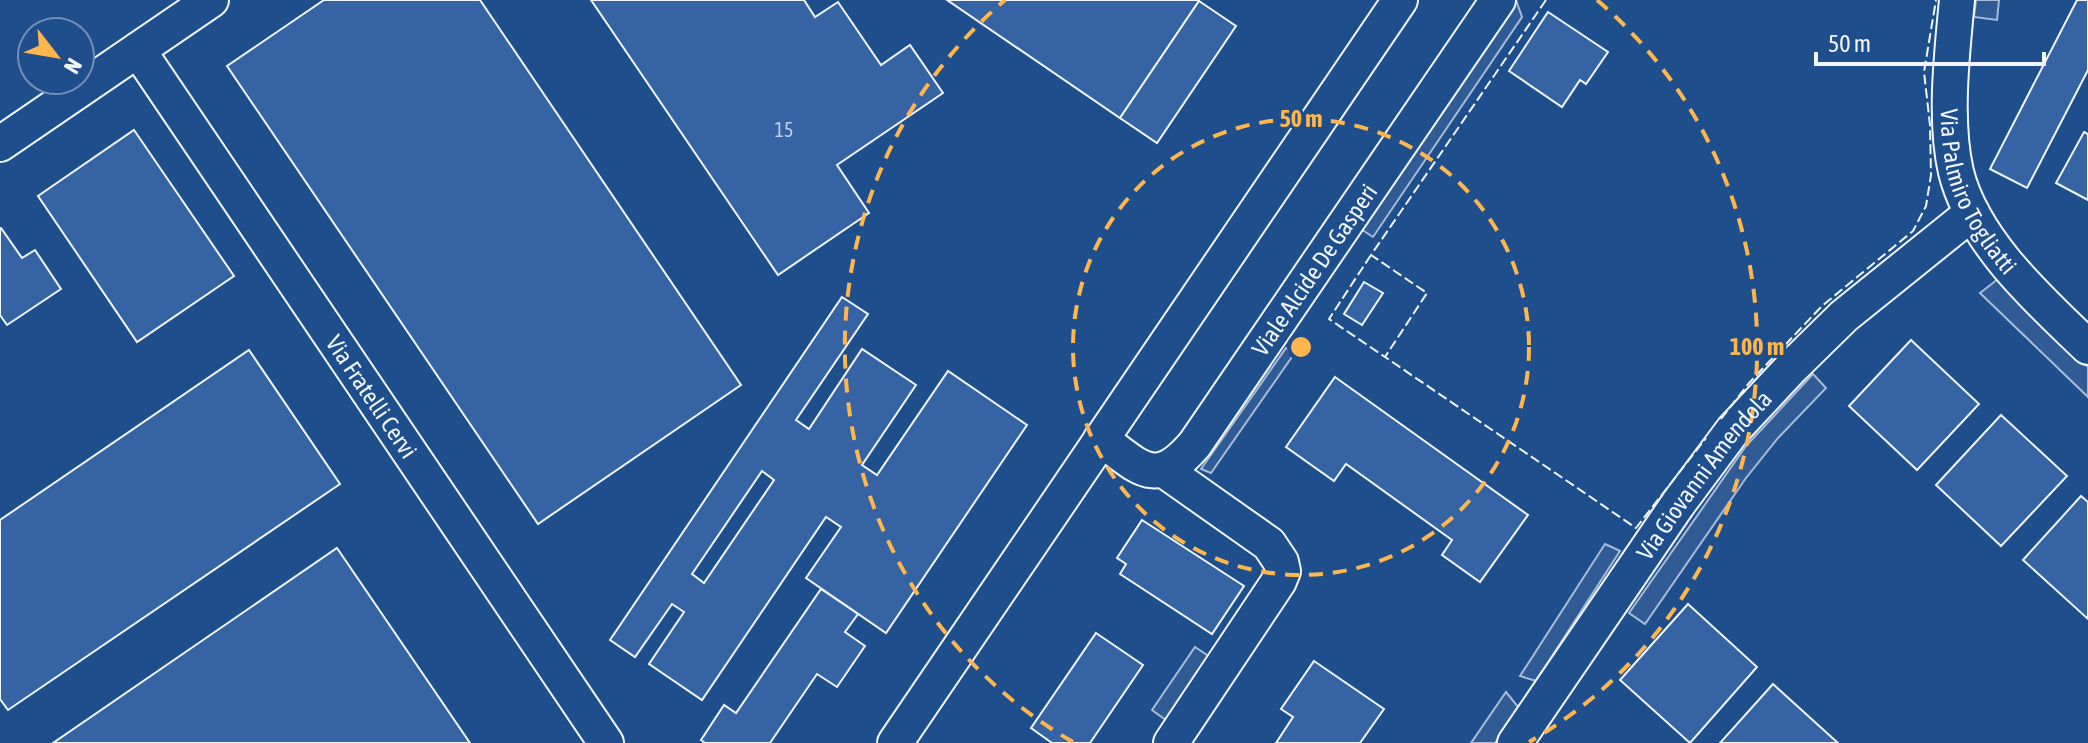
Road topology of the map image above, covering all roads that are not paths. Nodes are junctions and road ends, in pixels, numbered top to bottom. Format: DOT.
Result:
graph roads {
  1 [pos="211,0"];
  2 [pos="1400,0"];
  3 [pos="1498,0"];
  4 [pos="1957,0"];
  5 [pos="138,50"];
  6 [pos="0,144"];
  7 [pos="1972,213"];
  8 [pos="2088,347"];
  9 [pos="1101,439"];
  10 [pos="1164,470"];
  11 [pos="606,743"];
  12 [pos="895,743"];
  13 [pos="1171,743"];
  14 [pos="1515,743"];
  1 -- 5 [label="street"];
  2 -- 9 [label="street"];
  3 -- 10 [label="street, Viale Alcide De Gasperi"];
  4 -- 7 [label="street, Via Palmiro Togliatti"];
  5 -- 6 [label="street"];
  5 -- 11 [label="street, Via Fratelli Cervi"];
  7 -- 8 [label="street, Via Palmiro Togliatti"];
  7 -- 14 [label="street, Via Giovanni Amendola"];
  9 -- 10 [label="street"];
  9 -- 12 [label="street"];
  10 -- 13 [label="street"];
}
